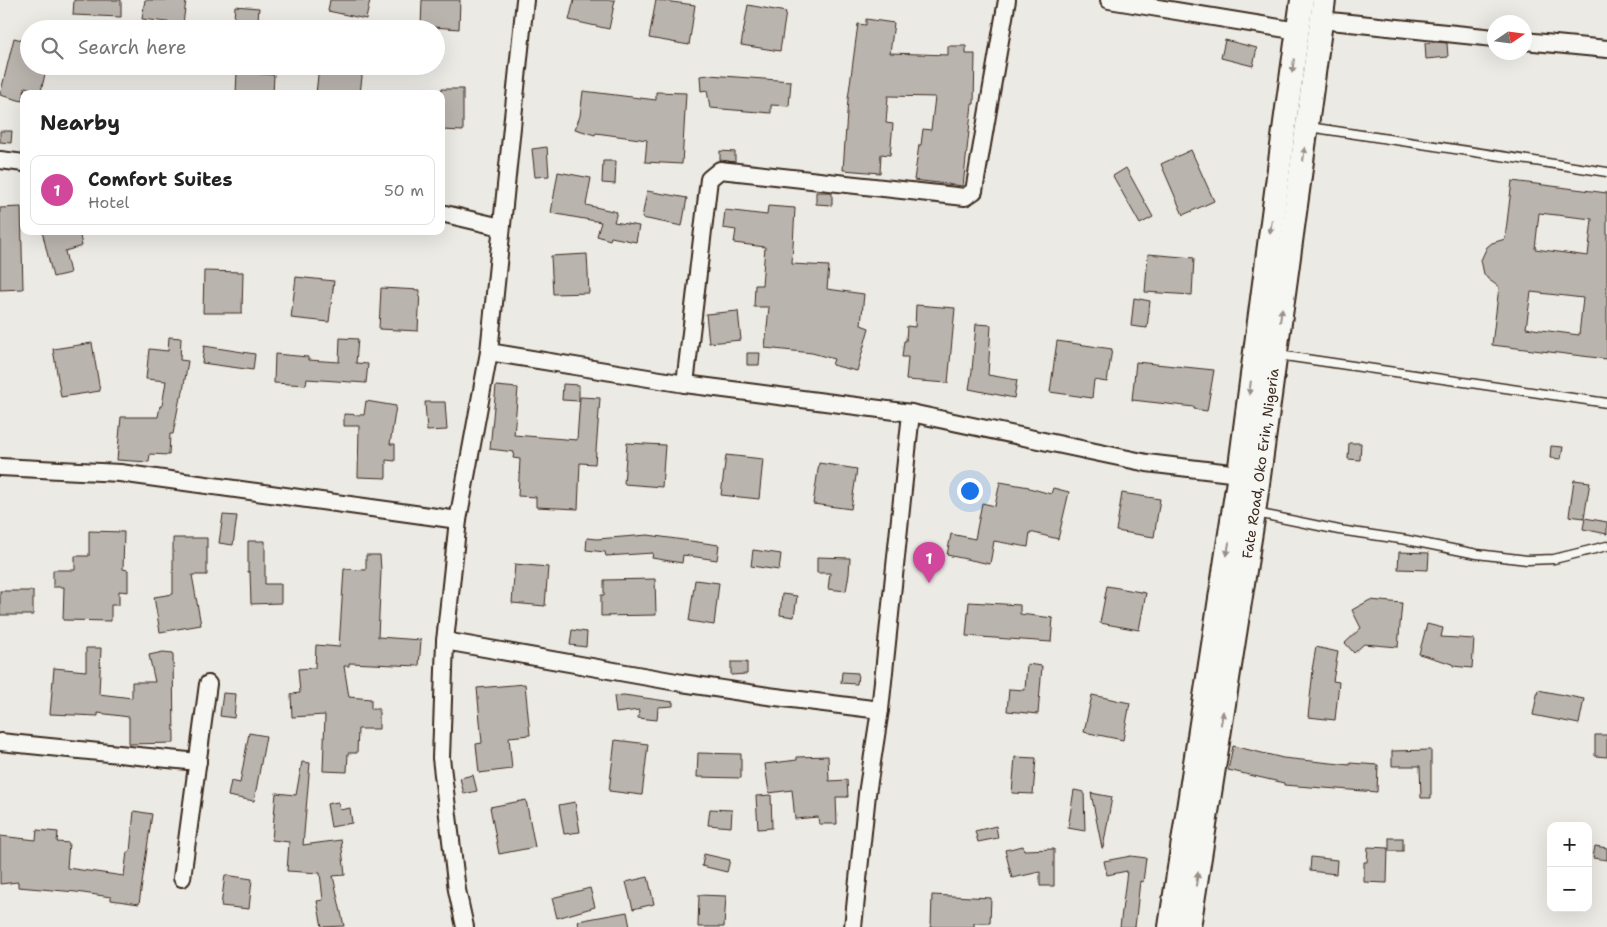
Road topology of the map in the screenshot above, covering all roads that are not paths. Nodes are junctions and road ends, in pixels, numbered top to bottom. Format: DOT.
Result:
graph roads {
  1 [pos="525,0"];
  2 [pos="1007,0"];
  3 [pos="1109,0"];
  4 [pos="1302,0"];
  5 [pos="1323,10"];
  6 [pos="1298,31"];
  7 [pos="1487,37"];
  8 [pos="1532,42"];
  9 [pos="1607,49"];
  10 [pos="1296,125"];
  11 [pos="0,160"];
  12 [pos="20,162"];
  13 [pos="1607,172"];
  14 [pos="445,215"];
  15 [pos="501,227"];
  16 [pos="488,352"];
  17 [pos="1276,355"];
  18 [pos="685,384"];
  19 [pos="1607,403"];
  20 [pos="911,413"];
  21 [pos="0,467"];
  22 [pos="1239,474"];
  23 [pos="1254,513"];
  24 [pos="458,520"];
  25 [pos="1607,546"];
  26 [pos="445,641"];
  27 [pos="208,684"];
  28 [pos="880,710"];
  29 [pos="0,742"];
  30 [pos="198,762"];
  31 [pos="182,878"];
  32 [pos="465,927"];
  33 [pos="853,927"];
  34 [pos="1170,927"];
  35 [pos="1189,927"];
  1 -- 15 [label="street"];
  2 -- 18 [label="street"];
  3 -- 6 [label="street"];
  4 -- 6 [label="street, Fate Road, Oko Erin, Nigeria"];
  5 -- 7 [label="street"];
  5 -- 10 [label="street, Fate Road, Oko Erin, Nigeria"];
  6 -- 10 [label="street, Fate Road, Oko Erin, Nigeria, one-way"];
  8 -- 9 [label="street"];
  10 -- 13 [label="lane"];
  17 -- 10 [label="street, Fate Road, Oko Erin, Nigeria, one-way"];
  10 -- 22 [label="street, Fate Road, Oko Erin, Nigeria, one-way"];
  11 -- 12 [label="street"];
  14 -- 15 [label="street"];
  15 -- 16 [label="street"];
  16 -- 18 [label="street"];
  16 -- 24 [label="street"];
  17 -- 19 [label="lane"];
  17 -- 23 [label="street, Fate Road, Oko Erin, Nigeria"];
  18 -- 20 [label="street"];
  20 -- 22 [label="street"];
  20 -- 28 [label="street"];
  21 -- 24 [label="street"];
  22 -- 34 [label="street, Fate Road, Oko Erin, Nigeria, one-way"];
  23 -- 25 [label="lane"];
  35 -- 23 [label="street, Fate Road, Oko Erin, Nigeria, one-way"];
  24 -- 26 [label="street"];
  26 -- 28 [label="street"];
  26 -- 32 [label="street"];
  27 -- 30 [label="street"];
  28 -- 33 [label="street"];
  29 -- 30 [label="street"];
  30 -- 31 [label="street"];
}
